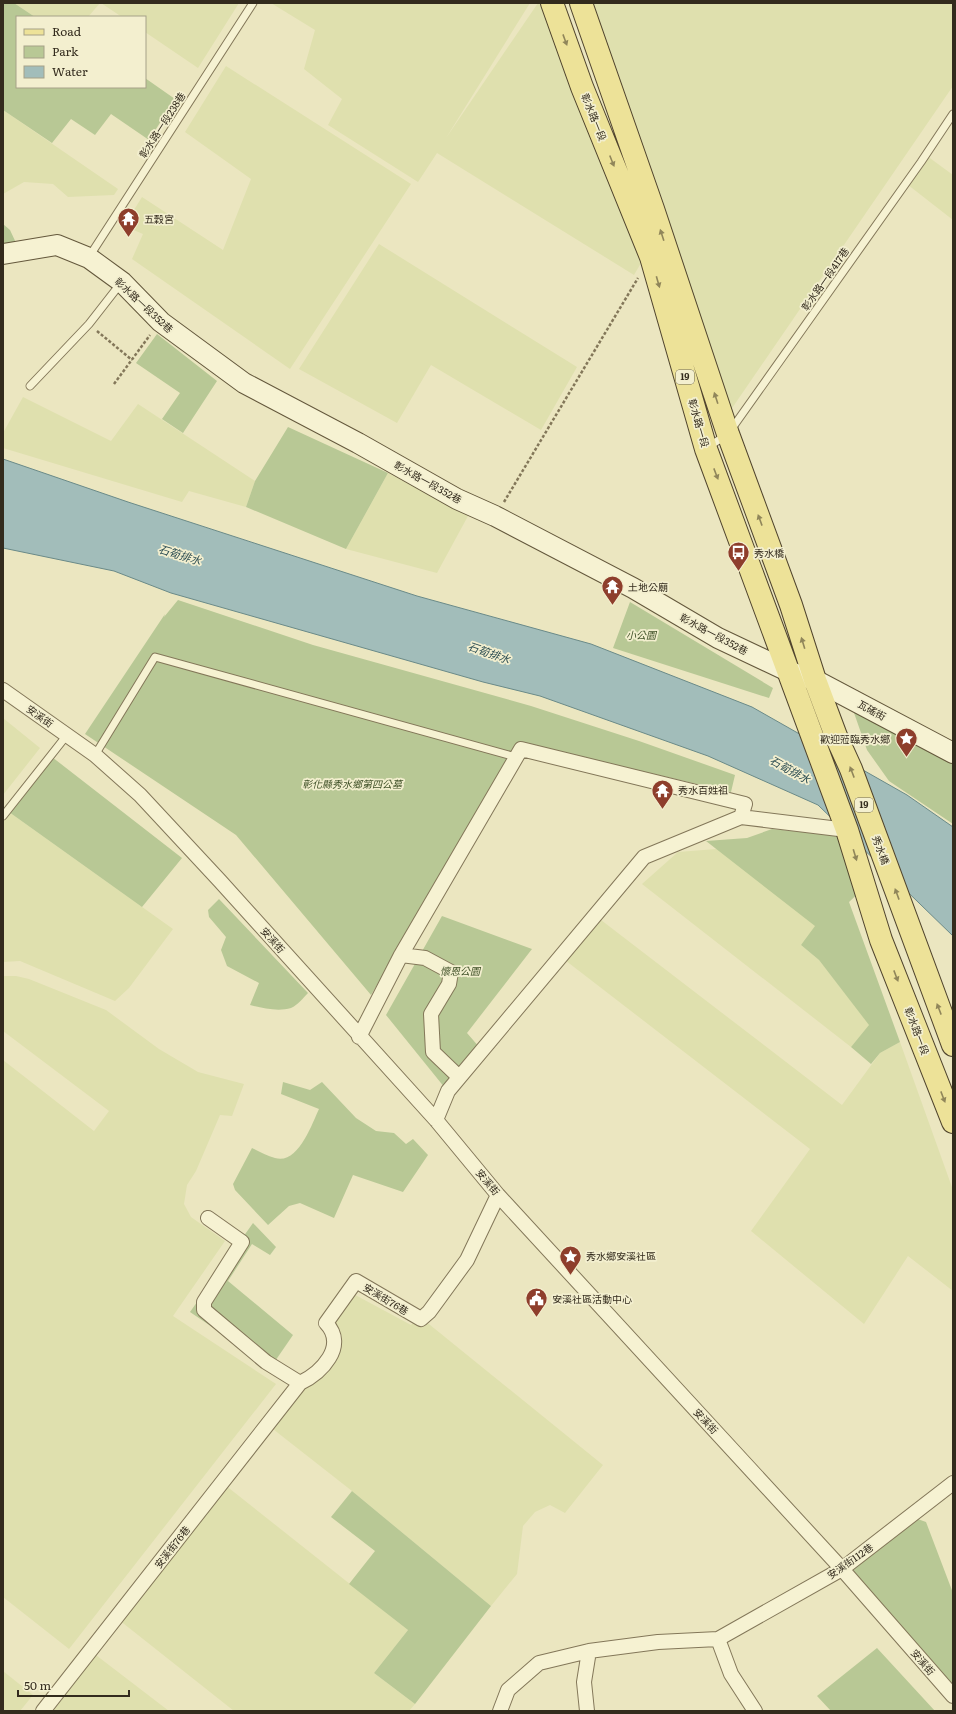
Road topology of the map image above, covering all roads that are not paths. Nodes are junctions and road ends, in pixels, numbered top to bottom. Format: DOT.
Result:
graph roads {
  1 [pos="253,3"];
  2 [pos="552,3"];
  3 [pos="581,3"];
  4 [pos="953,114"];
  5 [pos="3,254"];
  6 [pos="89,258"];
  7 [pos="122,282"];
  8 [pos="30,386"];
  9 [pos="728,434"];
  10 [pos="706,448"];
  11 [pos="790,672"];
  12 [pos="815,680"];
  13 [pos="3,690"];
  14 [pos="67,735"];
  15 [pos="953,753"];
  16 [pos="95,755"];
  17 [pos="516,757"];
  18 [pos="3,816"];
  19 [pos="741,817"];
  20 [pos="847,830"];
  21 [pos="401,954"];
  22 [pos="359,1037"];
  23 [pos="953,1045"];
  24 [pos="459,1077"];
  25 [pos="436,1120"];
  26 [pos="953,1122"];
  27 [pos="498,1195"];
  28 [pos="208,1218"];
  29 [pos="300,1383"];
  30 [pos="953,1484"];
  31 [pos="842,1569"];
  32 [pos="718,1639"];
  33 [pos="589,1651"];
  34 [pos="953,1696"];
  35 [pos="44,1711"];
  36 [pos="500,1711"];
  37 [pos="587,1711"];
  38 [pos="755,1711"];
  1 -- 6 [label="lane, 彰水路一段238巷"];
  2 -- 10 [label="main road, 彰水路一段 / 19, one-way"];
  9 -- 3 [label="main road, 19, one-way"];
  4 -- 9 [label="lane, 彰水路一段417巷"];
  5 -- 6 [label="street, 彰水路一段352巷"];
  6 -- 7 [label="street, 彰水路一段352巷"];
  7 -- 8 [label="lane"];
  7 -- 11 [label="street, 彰水路一段352巷"];
  9 -- 10 [label="lane, 彰水路一段417巷"];
  12 -- 9 [label="main road, 19, one-way"];
  10 -- 11 [label="main road, 彰水路一段 / 19, one-way"];
  11 -- 12 [label="street, 瓦磘街"];
  11 -- 20 [label="main road, 彰水路一段 / 19"];
  12 -- 15 [label="street, 瓦磘街"];
  23 -- 12 [label="main road, 秀水橋 / 19, one-way"];
  13 -- 14 [label="street, 安溪街"];
  14 -- 16 [label="street, 安溪街"];
  14 -- 18 [label="lane"];
  16 -- 17 [label="lane"];
  16 -- 22 [label="street, 安溪街"];
  17 -- 19 [label="street"];
  17 -- 21 [label="street"];
  19 -- 20 [label="street"];
  19 -- 24 [label="street"];
  20 -- 26 [label="main road, 彰水路一段 / 19, one-way"];
  21 -- 22 [label="street"];
  21 -- 24 [label="street"];
  22 -- 25 [label="street, 安溪街"];
  24 -- 25 [label="street"];
  25 -- 27 [label="street, 安溪街"];
  27 -- 29 [label="street, 安溪街76巷"];
  27 -- 31 [label="street, 安溪街"];
  28 -- 29 [label="street"];
  29 -- 35 [label="street, 安溪街76巷"];
  30 -- 31 [label="street, 安溪街112巷"];
  31 -- 32 [label="street, 安溪街112巷"];
  31 -- 34 [label="street, 安溪街"];
  32 -- 33 [label="street, 安溪街112巷"];
  32 -- 38 [label="street"];
  33 -- 36 [label="street, 安溪街112巷"];
  33 -- 37 [label="street"];
}
